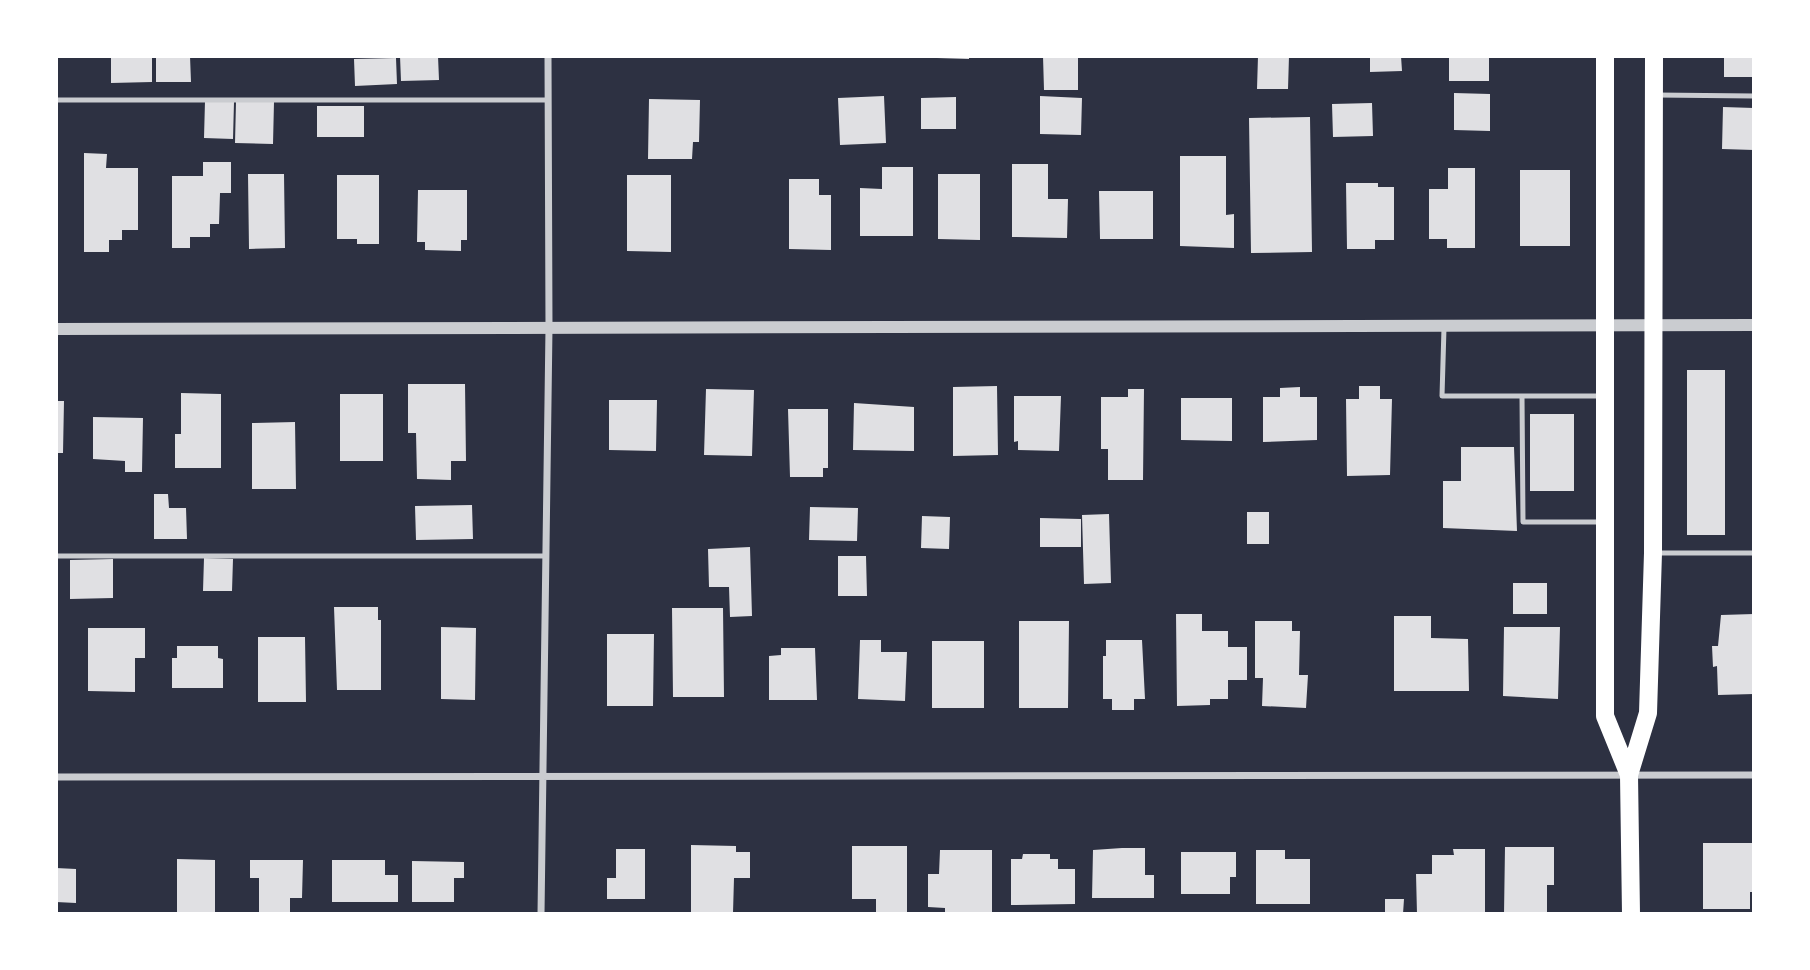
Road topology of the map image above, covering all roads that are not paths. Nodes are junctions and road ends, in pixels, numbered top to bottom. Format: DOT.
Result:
graph roads {
  1 [pos="548,56"];
  2 [pos="1605,56"];
  3 [pos="1654,56"];
  4 [pos="1654,95"];
  5 [pos="1754,96"];
  6 [pos="56,100"];
  7 [pos="548,100"];
  8 [pos="1444,326"];
  9 [pos="1603,326"];
  10 [pos="1654,326"];
  11 [pos="1754,326"];
  12 [pos="549,328"];
  13 [pos="56,329"];
  14 [pos="1522,396"];
  15 [pos="1603,396"];
  16 [pos="1603,522"];
  17 [pos="1653,553"];
  18 [pos="1754,553"];
  19 [pos="56,555"];
  20 [pos="545,556"];
  21 [pos="542,775"];
  22 [pos="1629,775"];
  23 [pos="1754,775"];
  24 [pos="56,777"];
  25 [pos="541,914"];
  26 [pos="1631,914"];
  1 -- 7 [label="street"];
  2 -- 9 [label="main road"];
  3 -- 4 [label="main road"];
  4 -- 5 [label="lane"];
  4 -- 10 [label="main road"];
  6 -- 7 [label="lane"];
  7 -- 12 [label="street"];
  8 -- 9 [label="street"];
  8 -- 12 [label="street"];
  8 -- 14 [label="lane"];
  9 -- 10 [label="street"];
  9 -- 15 [label="main road"];
  10 -- 11 [label="street"];
  10 -- 17 [label="main road"];
  12 -- 13 [label="street"];
  12 -- 20 [label="street"];
  14 -- 15 [label="lane"];
  14 -- 16 [label="lane"];
  15 -- 16 [label="main road"];
  16 -- 22 [label="main road"];
  17 -- 18 [label="lane"];
  17 -- 22 [label="main road"];
  19 -- 20 [label="lane"];
  20 -- 21 [label="street"];
  21 -- 22 [label="street"];
  21 -- 24 [label="street"];
  21 -- 25 [label="street"];
  22 -- 23 [label="street"];
  22 -- 26 [label="main road"];
}
